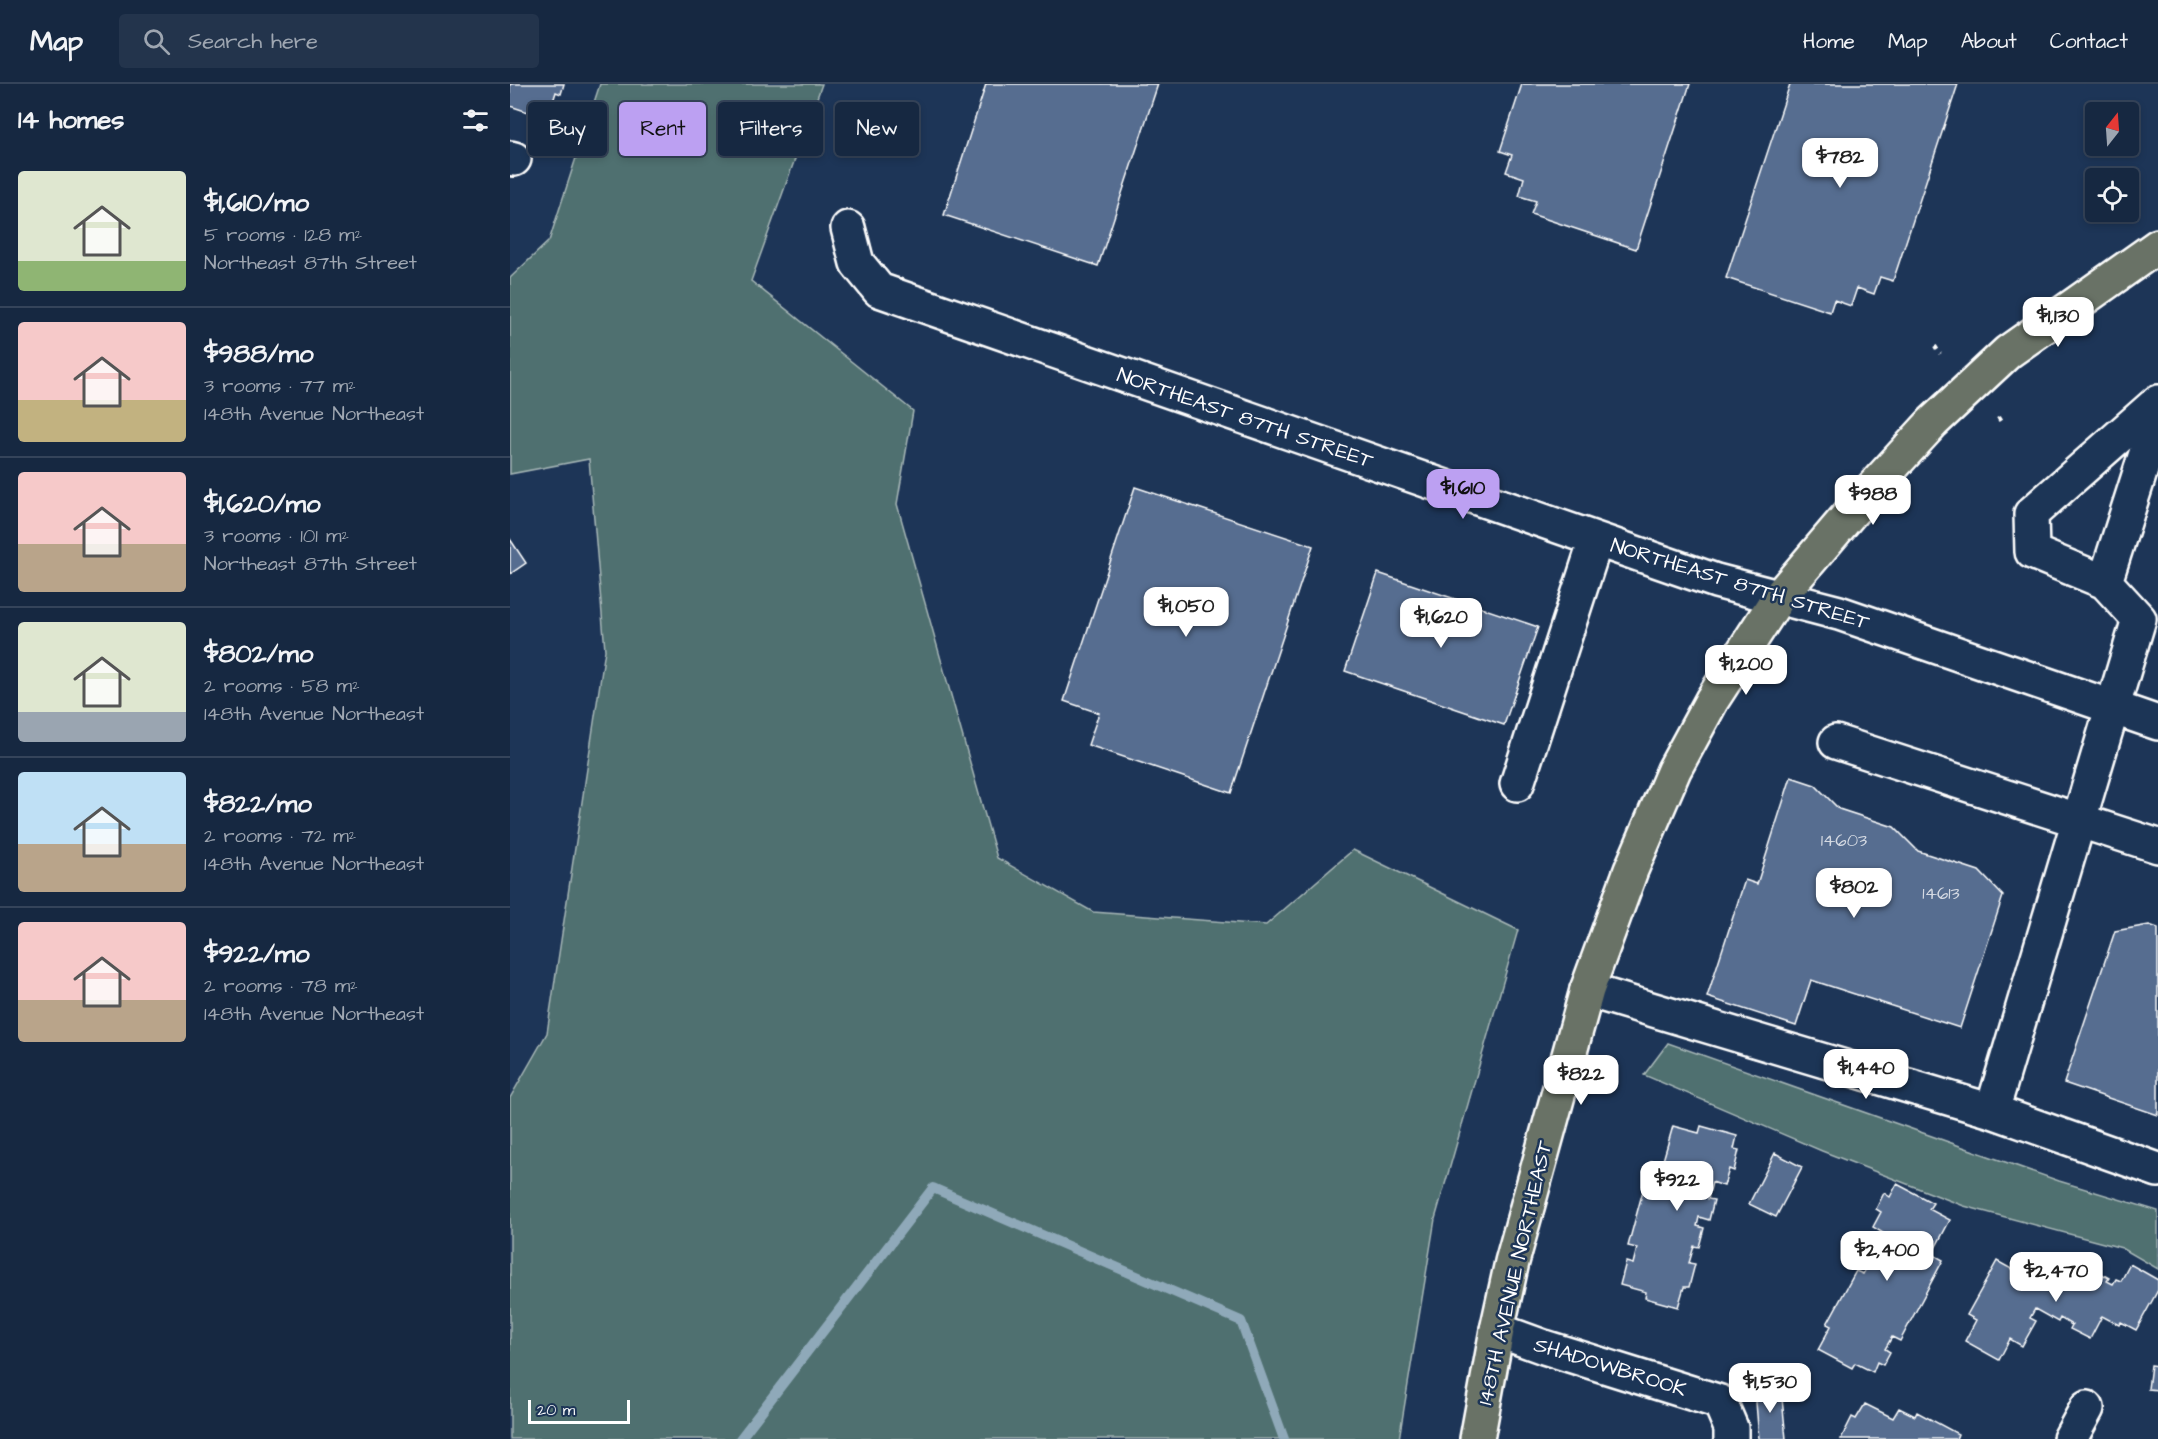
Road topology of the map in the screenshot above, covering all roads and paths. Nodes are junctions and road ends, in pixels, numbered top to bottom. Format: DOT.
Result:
graph roads {
  1 [pos="848,228"];
  2 [pos="2158,246"];
  3 [pos="1935,346"];
  4 [pos="1940,354"];
  5 [pos="2158,402"];
  6 [pos="2158,416"];
  7 [pos="1998,417"];
  8 [pos="2001,422"];
  9 [pos="1596,540"];
  10 [pos="2105,582"];
  11 [pos="1778,598"];
  12 [pos="2149,622"];
  13 [pos="2112,708"];
  14 [pos="2158,723"];
  15 [pos="1836,742"];
  16 [pos="1516,784"];
  17 [pos="2078,820"];
  18 [pos="2158,846"];
  19 [pos="1587,990"];
  20 [pos="1992,1111"];
  21 [pos="2158,1170"];
  22 [pos="1497,1330"];
  23 [pos="2087,1408"];
  24 [pos="1477,1439"];
  25 [pos="1731,1439"];
  26 [pos="2070,1439"];
  1 -- 9 [label="street, NORTHEAST 87TH STREET"];
  2 -- 11 [label="main road, 148TH AVENUE NORTHEAST"];
  3 -- 4 [label="path"];
  5 -- 10 [label="street"];
  6 -- 10 [label="street"];
  7 -- 8 [label="path"];
  9 -- 11 [label="street, NORTHEAST 87TH STREET"];
  9 -- 16 [label="street"];
  10 -- 12 [label="street"];
  11 -- 13 [label="street, NORTHEAST 87TH STREET"];
  11 -- 19 [label="main road, 148TH AVENUE NORTHEAST"];
  12 -- 13 [label="street"];
  13 -- 14 [label="street, NORTHEAST 87TH STREET"];
  13 -- 17 [label="street"];
  15 -- 17 [label="street"];
  17 -- 18 [label="street"];
  17 -- 20 [label="street"];
  19 -- 20 [label="street"];
  19 -- 22 [label="main road, 148TH AVENUE NORTHEAST"];
  20 -- 21 [label="street"];
  22 -- 24 [label="main road, 148TH AVENUE NORTHEAST"];
  22 -- 25 [label="street, SHADOWBROOK"];
  23 -- 26 [label="street"];
}
